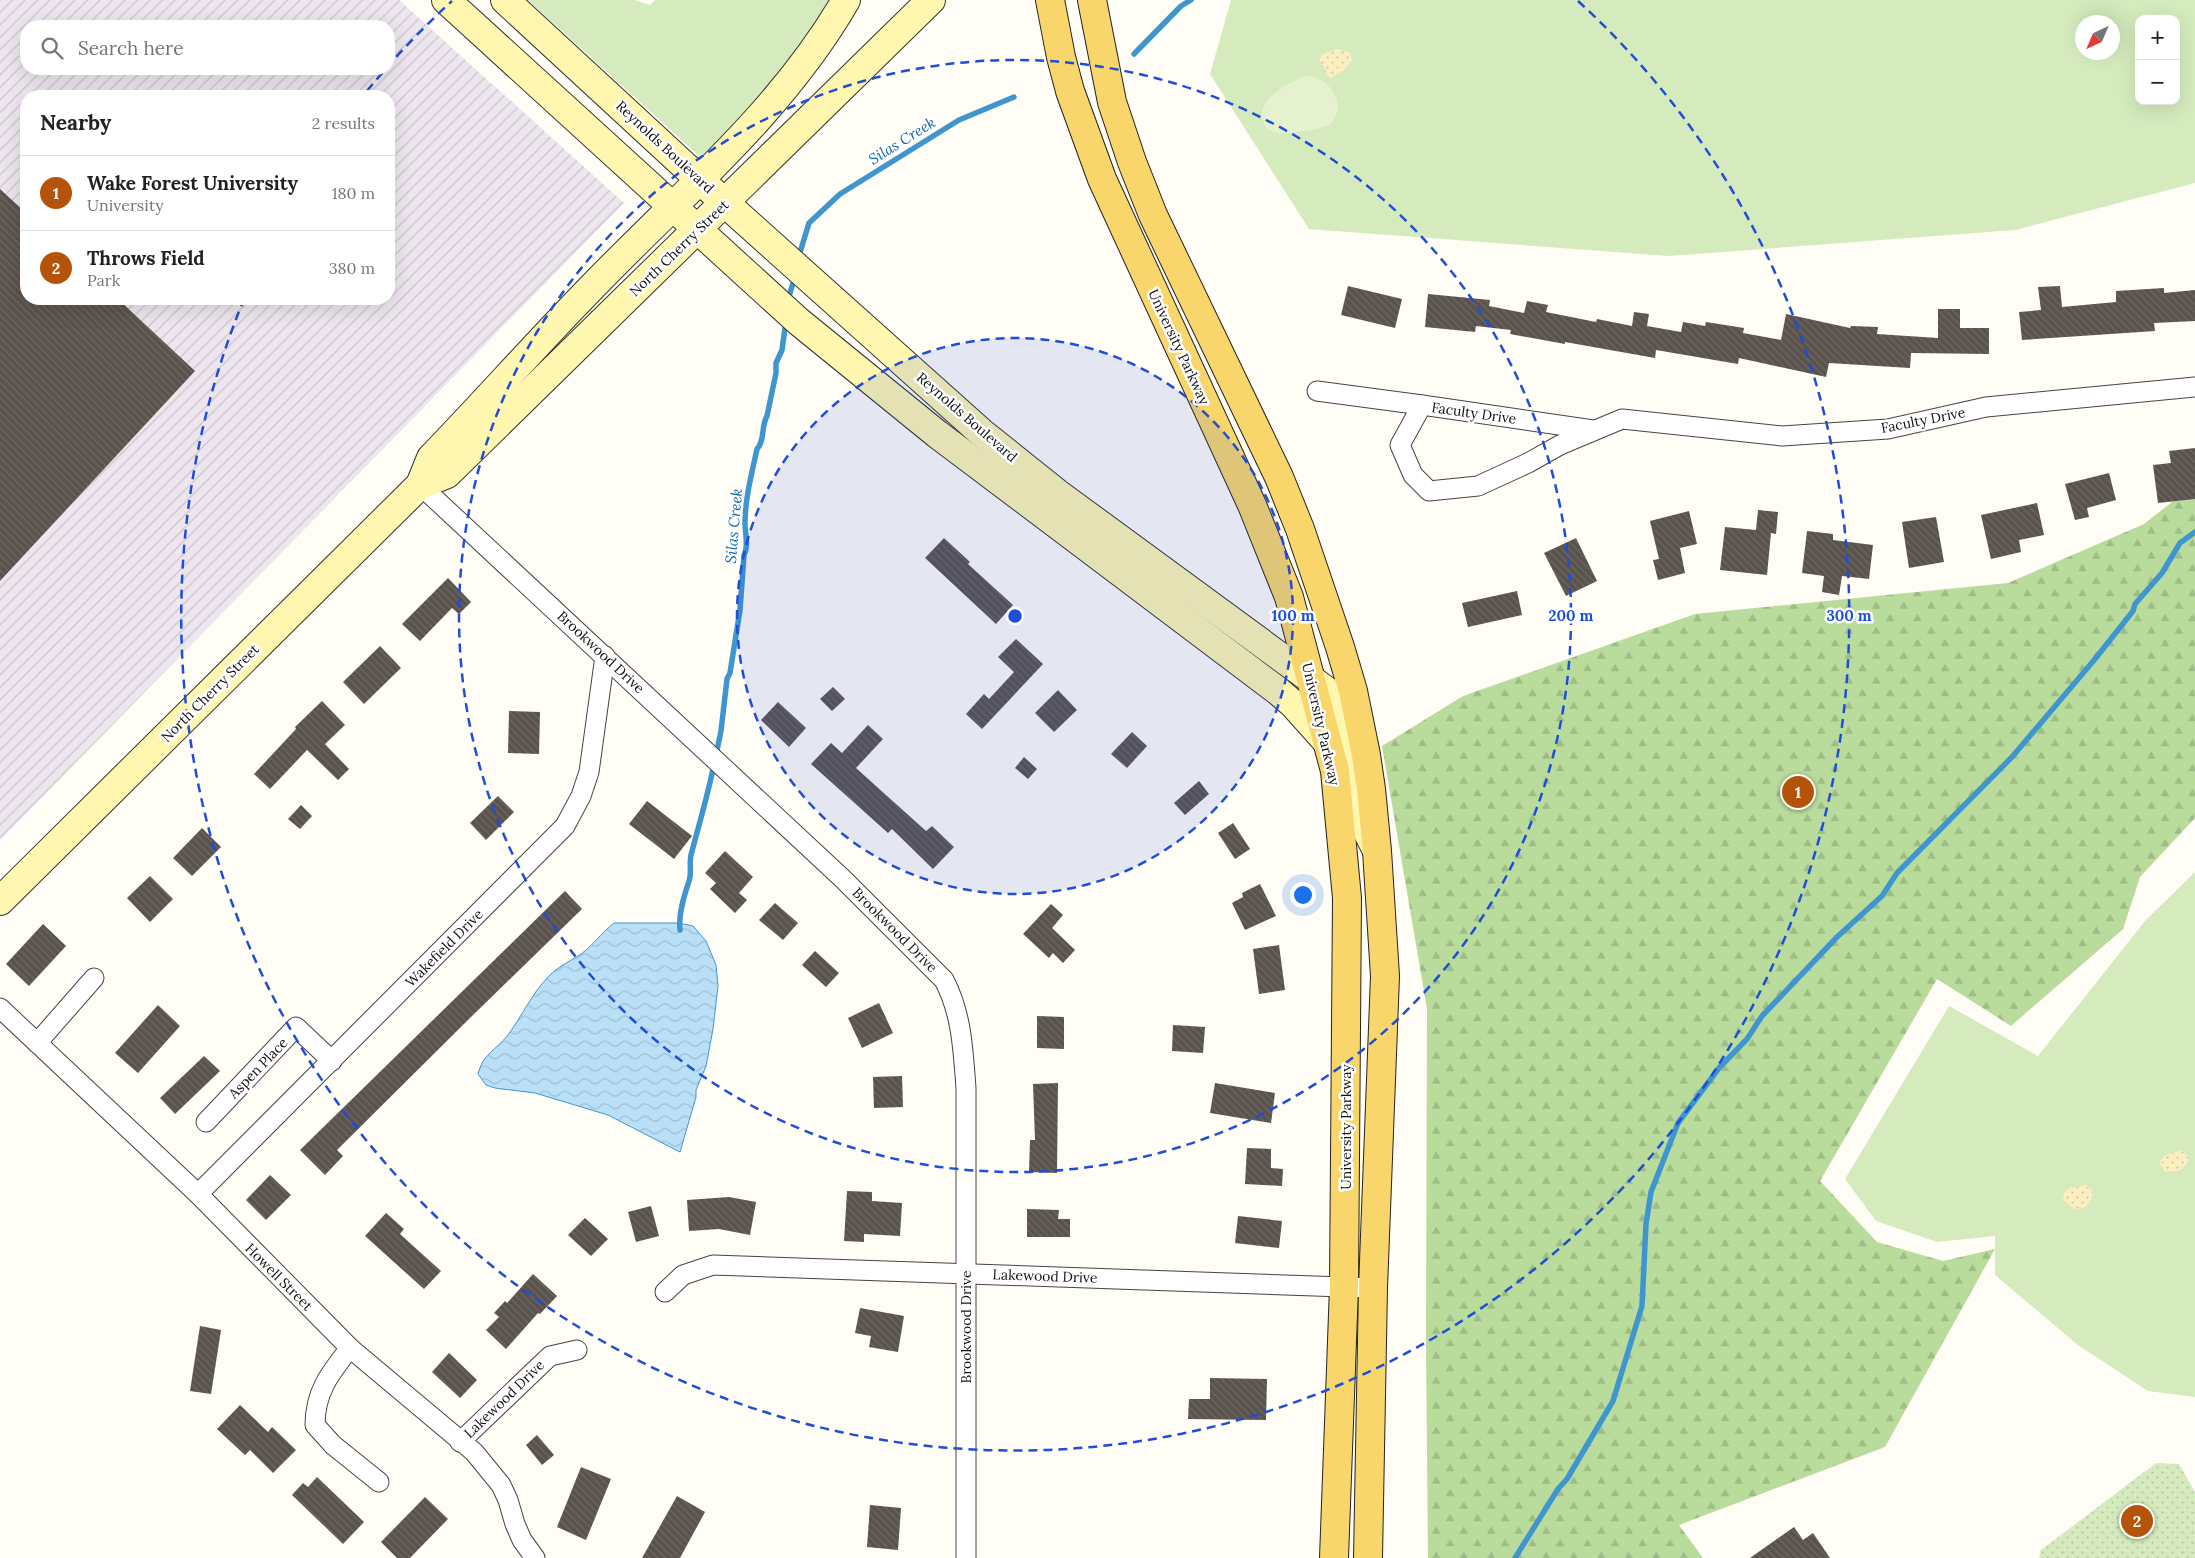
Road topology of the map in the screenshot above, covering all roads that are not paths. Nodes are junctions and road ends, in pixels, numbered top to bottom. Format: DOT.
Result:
graph roads {
  1 [pos="446,0"];
  2 [pos="505,0"];
  3 [pos="846,0"];
  4 [pos="931,0"];
  5 [pos="1050,0"];
  6 [pos="1092,0"];
  7 [pos="700,179"];
  8 [pos="725,203"];
  9 [pos="672,206"];
  10 [pos="698,230"];
  11 [pos="2195,387"];
  12 [pos="1317,391"];
  13 [pos="1422,405"];
  14 [pos="1593,430"];
  15 [pos="420,485"];
  16 [pos="605,656"];
  17 [pos="1313,683"];
  18 [pos="1328,744"];
  19 [pos="1377,850"];
  20 [pos="0,900"];
  21 [pos="94,978"];
  22 [pos="0,1008"];
  23 [pos="37,1043"];
  24 [pos="332,1061"];
  25 [pos="206,1122"];
  26 [pos="198,1194"];
  27 [pos="966,1274"];
  28 [pos="1344,1287"];
  29 [pos="1374,1288"];
  30 [pos="665,1292"];
  31 [pos="350,1348"];
  32 [pos="578,1350"];
  33 [pos="460,1442"];
  34 [pos="379,1482"];
  35 [pos="532,1557"];
  36 [pos="966,1558"];
  37 [pos="1334,1558"];
  38 [pos="1368,1558"];
  1 -- 9 [label="main road, Reynolds Boulevard"];
  2 -- 7 [label="main road, Reynolds Boulevard"];
  3 -- 7 [label="main road, North Cherry Street"];
  4 -- 8 [label="main road, North Cherry Street"];
  5 -- 17 [label="main road, University Parkway"];
  6 -- 19 [label="main road"];
  7 -- 8 [label="main road, Reynolds Boulevard"];
  7 -- 9 [label="main road, North Cherry Street"];
  8 -- 10 [label="main road, North Cherry Street"];
  8 -- 17 [label="main road, Reynolds Boulevard"];
  9 -- 10 [label="main road, Reynolds Boulevard"];
  9 -- 15 [label="main road, North Cherry Street"];
  10 -- 15 [label="main road, North Cherry Street"];
  10 -- 18 [label="main road, Reynolds Boulevard"];
  11 -- 14 [label="street, Faculty Drive"];
  12 -- 13 [label="street"];
  13 -- 14 [label="street, Faculty Drive"];
  13 -- 14 [label="street, Faculty Drive"];
  15 -- 16 [label="street, Brookwood Drive"];
  15 -- 20 [label="main road, North Cherry Street"];
  16 -- 24 [label="street, Wakefield Drive"];
  16 -- 27 [label="street, Brookwood Drive"];
  17 -- 18 [label="main road, University Parkway"];
  17 -- 19 [label="main road, Reynolds Boulevard"];
  18 -- 28 [label="main road, University Parkway"];
  19 -- 29 [label="main road"];
  21 -- 23 [label="street"];
  22 -- 23 [label="street, Howell Street"];
  23 -- 26 [label="street, Howell Street"];
  24 -- 25 [label="street, Aspen Place"];
  24 -- 26 [label="street, Wakefield Drive"];
  26 -- 31 [label="street, Howell Street"];
  27 -- 28 [label="street, Lakewood Drive"];
  27 -- 30 [label="street, Lakewood Drive"];
  27 -- 36 [label="street, Brookwood Drive"];
  28 -- 29 [label="street, Lakewood Drive"];
  28 -- 37 [label="main road, University Parkway"];
  29 -- 38 [label="main road"];
  31 -- 33 [label="street, Howell Street"];
  31 -- 34 [label="street"];
  32 -- 33 [label="street, Lakewood Drive"];
  33 -- 35 [label="street, Howell Street"];
}
